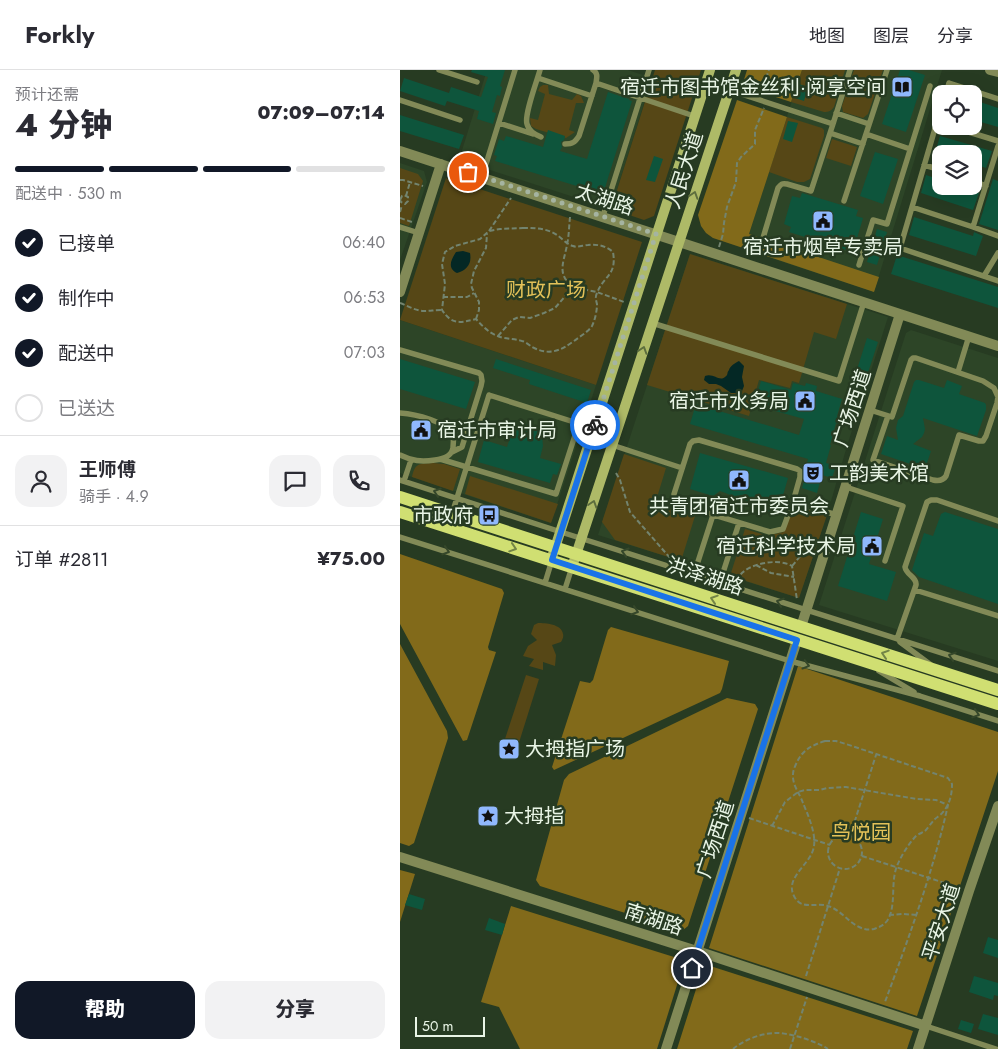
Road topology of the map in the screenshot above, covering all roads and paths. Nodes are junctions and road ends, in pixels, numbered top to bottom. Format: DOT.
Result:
graph roads {
  1 [pos="439,70"];
  2 [pos="515,70"];
  3 [pos="540,70"];
  4 [pos="593,70"];
  5 [pos="649,70"];
  6 [pos="710,70"];
  7 [pos="736,70"];
  8 [pos="770,70"];
  9 [pos="850,70"];
  10 [pos="887,70"];
  11 [pos="538,78"];
  12 [pos="477,82"];
  13 [pos="596,83"];
  14 [pos="930,86"];
  15 [pos="729,90"];
  16 [pos="982,94"];
  17 [pos="592,96"];
  18 [pos="640,98"];
  19 [pos="400,100"];
  20 [pos="998,100"];
  21 [pos="766,102"];
  22 [pos="836,114"];
  23 [pos="694,116"];
  24 [pos="460,120"];
  25 [pos="498,123"];
  26 [pos="833,124"];
  27 [pos="869,124"];
  28 [pos="830,134"];
  29 [pos="866,134"];
  30 [pos="935,135"];
  31 [pos="978,135"];
  32 [pos="998,141"];
  33 [pos="565,144"];
  34 [pos="863,144"];
  35 [pos="998,146"];
  36 [pos="910,148"];
  37 [pos="400,151"];
  38 [pos="441,164"];
  39 [pos="924,165"];
  40 [pos="932,167"];
  41 [pos="482,177"];
  42 [pos="400,180"];
  43 [pos="410,182"];
  44 [pos="982,185"];
  45 [pos="986,186"];
  46 [pos="517,188"];
  47 [pos="433,189"];
  48 [pos="406,196"];
  49 [pos="400,199"];
  50 [pos="844,201"];
  51 [pos="403,204"];
  52 [pos="570,206"];
  53 [pos="912,207"];
  54 [pos="400,212"];
  55 [pos="603,216"];
  56 [pos="400,218"];
  57 [pos="400,227"];
  58 [pos="973,227"];
  59 [pos="420,229"];
  60 [pos="488,232"];
  61 [pos="656,234"];
  62 [pos="998,236"];
  63 [pos="763,238"];
  64 [pos="679,241"];
  65 [pos="568,244"];
  66 [pos="998,253"];
  67 [pos="716,254"];
  68 [pos="859,265"];
  69 [pos="984,276"];
  70 [pos="998,281"];
  71 [pos="573,287"];
  72 [pos="400,292"];
  73 [pos="597,292"];
  74 [pos="474,293"];
  75 [pos="443,297"];
  76 [pos="864,302"];
  77 [pos="400,303"];
  78 [pos="633,305"];
  79 [pos="442,310"];
  80 [pos="900,314"];
  81 [pos="476,318"];
  82 [pos="652,323"];
  83 [pos="498,336"];
  84 [pos="969,336"];
  85 [pos="998,346"];
  86 [pos="400,351"];
  87 [pos="958,372"];
  88 [pos="870,410"];
  89 [pos="400,414"];
  90 [pos="888,416"];
  91 [pos="579,423"];
  92 [pos="594,428"];
  93 [pos="615,435"];
  94 [pos="612,445"];
  95 [pos="452,452"];
  96 [pos="400,455"];
  97 [pos="440,459"];
  98 [pos="410,460"];
  99 [pos="466,467"];
  100 [pos="682,468"];
  101 [pos="616,473"];
  102 [pos="402,481"];
  103 [pos="846,487"];
  104 [pos="400,498"];
  105 [pos="456,498"];
  106 [pos="793,502"];
  107 [pos="400,512"];
  108 [pos="452,514"];
  109 [pos="713,515"];
  110 [pos="837,515"];
  111 [pos="998,521"];
  112 [pos="739,523"];
  113 [pos="560,532"];
  114 [pos="400,537"];
  115 [pos="581,539"];
  116 [pos="556,547"];
  117 [pos="825,552"];
  118 [pos="577,554"];
  119 [pos="552,560"];
  120 [pos="885,561"];
  121 [pos="756,565"];
  122 [pos="792,566"];
  123 [pos="572,567"];
  124 [pos="679,569"];
  125 [pos="694,574"];
  126 [pos="794,577"];
  127 [pos="720,582"];
  128 [pos="545,583"];
  129 [pos="733,587"];
  130 [pos="565,589"];
  131 [pos="915,590"];
  132 [pos="802,609"];
  133 [pos="998,616"];
  134 [pos="799,634"];
  135 [pos="897,639"];
  136 [pos="862,660"];
  137 [pos="790,661"];
  138 [pos="998,671"];
  139 [pos="940,672"];
  140 [pos="998,690"];
  141 [pos="920,696"];
  142 [pos="998,704"];
  143 [pos="998,721"];
  144 [pos="876,754"];
  145 [pos="865,790"];
  146 [pos="798,792"];
  147 [pos="948,805"];
  148 [pos="998,806"];
  149 [pos="741,816"];
  150 [pos="772,826"];
  151 [pos="850,836"];
  152 [pos="814,840"];
  153 [pos="830,845"];
  154 [pos="862,856"];
  155 [pos="400,858"];
  156 [pos="896,867"];
  157 [pos="840,868"];
  158 [pos="928,878"];
  159 [pos="969,891"];
  160 [pos="828,906"];
  161 [pos="890,915"];
  162 [pos="916,915"];
  163 [pos="697,951"];
  164 [pos="806,987"];
  165 [pos="882,1012"];
  166 [pos="926,1026"];
  167 [pos="794,1036"];
  168 [pos="666,1049"];
  169 [pos="733,1049"];
  170 [pos="790,1049"];
  171 [pos="828,1049"];
  172 [pos="918,1049"];
  173 [pos="996,1049"];
  1 -- 12 [label="lane"];
  2 -- 25 [label="lane"];
  3 -- 11 [label="lane"];
  4 -- 13 [label="lane"];
  5 -- 18 [label="lane"];
  6 -- 23 [label="main road, 人民大道"];
  7 -- 15 [label="main road, 人民大道"];
  8 -- 21 [label="path"];
  9 -- 22 [label="lane"];
  10 -- 27 [label="lane"];
  11 -- 17 [label="lane"];
  11 -- 25 [label="lane"];
  13 -- 17 [label="lane"];
  13 -- 18 [label="lane"];
  14 -- 36 [label="lane"];
  15 -- 21 [label="lane"];
  64 -- 15 [label="main road, 人民大道, one-way"];
  16 -- 20 [label="lane"];
  17 -- 33 [label="lane"];
  18 -- 23 [label="lane"];
  18 -- 55 [label="lane"];
  19 -- 24 [label="lane"];
  21 -- 26 [label="lane"];
  21 -- 67 [label="path"];
  22 -- 26 [label="lane"];
  22 -- 27 [label="lane"];
  23 -- 61 [label="main road, 人民大道"];
  25 -- 41 [label="lane"];
  26 -- 28 [label="lane"];
  27 -- 29 [label="lane"];
  28 -- 34 [label="lane"];
  28 -- 63 [label="lane"];
  29 -- 34 [label="lane"];
  29 -- 36 [label="lane"];
  30 -- 39 [label="lane"];
  31 -- 32 [label="lane"];
  34 -- 50 [label="lane"];
  35 -- 45 [label="lane"];
  36 -- 68 [label="lane"];
  37 -- 38 [label="street, 太湖路"];
  38 -- 41 [label="street, 太湖路"];
  38 -- 47 [label="street"];
  39 -- 40 [label="lane"];
  39 -- 53 [label="lane"];
  41 -- 46 [label="street, 太湖路"];
  42 -- 43 [label="path"];
  43 -- 47 [label="path"];
  43 -- 48 [label="path"];
  44 -- 45 [label="lane"];
  45 -- 58 [label="lane"];
  46 -- 52 [label="street, 太湖路"];
  46 -- 60 [label="path"];
  47 -- 59 [label="street"];
  48 -- 49 [label="path"];
  48 -- 51 [label="path"];
  49 -- 51 [label="path"];
  51 -- 54 [label="path"];
  52 -- 55 [label="street, 太湖路"];
  52 -- 65 [label="path"];
  53 -- 58 [label="lane"];
  53 -- 69 [label="lane"];
  55 -- 61 [label="street, 太湖路"];
  56 -- 59 [label="path"];
  57 -- 59 [label="lane"];
  58 -- 62 [label="lane"];
  59 -- 72 [label="street"];
  60 -- 65 [label="path"];
  60 -- 74 [label="path"];
  60 -- 75 [label="path"];
  61 -- 64 [label="street, 太湖路"];
  61 -- 78 [label="main road, 人民大道"];
  64 -- 67 [label="street, 太湖路"];
  64 -- 82 [label="main road, 人民大道"];
  65 -- 71 [label="path"];
  65 -- 73 [label="path"];
  66 -- 69 [label="lane"];
  67 -- 76 [label="street, 太湖路"];
  69 -- 70 [label="lane"];
  71 -- 73 [label="path"];
  71 -- 83 [label="path"];
  73 -- 78 [label="path"];
  73 -- 83 [label="path"];
  74 -- 75 [label="path"];
  74 -- 81 [label="path"];
  75 -- 79 [label="path"];
  76 -- 80 [label="street, 太湖路"];
  76 -- 82 [label="lane"];
  77 -- 79 [label="path"];
  78 -- 92 [label="main road, 人民大道"];
  79 -- 81 [label="path"];
  80 -- 84 [label="street, 太湖路"];
  80 -- 88 [label="street, 广场西道"];
  81 -- 83 [label="path"];
  93 -- 82 [label="main road, 人民大道, one-way"];
  84 -- 85 [label="street, 太湖路"];
  84 -- 87 [label="lane"];
  86 -- 95 [label="lane"];
  87 -- 90 [label="lane"];
  87 -- 90 [label="lane"];
  88 -- 90 [label="lane"];
  88 -- 103 [label="street, 广场西道"];
  89 -- 95 [label="lane"];
  91 -- 92 [label="lane"];
  91 -- 99 [label="lane"];
  91 -- 99 [label="lane"];
  92 -- 93 [label="lane"];
  92 -- 113 [label="main road, 人民大道"];
  93 -- 94 [label="main road, 人民大道"];
  94 -- 100 [label="lane"];
  115 -- 94 [label="main road, 人民大道, one-way"];
  95 -- 97 [label="lane"];
  96 -- 98 [label="lane"];
  97 -- 98 [label="lane"];
  97 -- 99 [label="lane"];
  98 -- 102 [label="lane"];
  99 -- 105 [label="lane"];
  100 -- 106 [label="lane"];
  100 -- 109 [label="lane"];
  101 -- 124 [label="path"];
  105 -- 102 [label="lane, one-way"];
  103 -- 110 [label="street, 广场西道"];
  103 -- 120 [label="lane"];
  104 -- 108 [label="main road, 洪泽湖路"];
  105 -- 108 [label="lane"];
  105 -- 113 [label="lane"];
  106 -- 110 [label="lane"];
  106 -- 112 [label="lane"];
  107 -- 119 [label="main road, 洪泽湖路, one-way"];
  108 -- 116 [label="main road, 洪泽湖路"];
  109 -- 112 [label="lane"];
  109 -- 125 [label="lane"];
  110 -- 117 [label="street, 广场西道"];
  111 -- 131 [label="lane"];
  112 -- 127 [label="lane"];
  113 -- 115 [label="lane"];
  113 -- 116 [label="main road, 人民大道"];
  114 -- 128 [label="lane, one-way"];
  115 -- 118 [label="main road, 人民大道"];
  124 -- 115 [label="lane, one-way"];
  116 -- 118 [label="main road, 洪泽湖路"];
  116 -- 119 [label="main road, 人民大道"];
  117 -- 122 [label="path"];
  117 -- 132 [label="street, 广场西道"];
  118 -- 123 [label="main road, 人民大道"];
  134 -- 118 [label="main road, 洪泽湖路, one-way"];
  119 -- 123 [label="main road, 洪泽湖路"];
  119 -- 128 [label="lane"];
  121 -- 122 [label="path"];
  121 -- 126 [label="path"];
  121 -- 129 [label="path"];
  122 -- 126 [label="path"];
  123 -- 130 [label="lane"];
  123 -- 134 [label="main road, 洪泽湖路"];
  124 -- 125 [label="lane"];
  125 -- 127 [label="lane"];
  126 -- 132 [label="path"];
  127 -- 129 [label="lane"];
  128 -- 130 [label="lane"];
  132 -- 129 [label="lane, one-way"];
  130 -- 137 [label="lane, one-way"];
  131 -- 133 [label="lane"];
  131 -- 135 [label="lane"];
  132 -- 134 [label="street, 广场西道"];
  132 -- 135 [label="lane"];
  134 -- 136 [label="main road, 洪泽湖路"];
  134 -- 137 [label="street, 广场西道"];
  139 -- 134 [label="main road, 洪泽湖路, one-way"];
  138 -- 135 [label="lane, one-way"];
  135 -- 139 [label="lane"];
  136 -- 141 [label="lane"];
  136 -- 142 [label="main road, 洪泽湖路"];
  137 -- 141 [label="lane, one-way"];
  137 -- 149 [label="street, 广场西道"];
  139 -- 140 [label="main road, 洪泽湖路"];
  141 -- 143 [label="lane, one-way"];
  144 -- 145 [label="path"];
  144 -- 146 [label="path"];
  144 -- 147 [label="path"];
  145 -- 146 [label="path"];
  145 -- 147 [label="path"];
  145 -- 151 [label="path"];
  146 -- 150 [label="path"];
  146 -- 152 [label="path"];
  147 -- 156 [label="path"];
  147 -- 158 [label="path"];
  148 -- 159 [label="street, 平安大道"];
  149 -- 150 [label="path"];
  149 -- 163 [label="street, 广场西道"];
  150 -- 152 [label="path"];
  151 -- 153 [label="path"];
  151 -- 154 [label="path"];
  152 -- 153 [label="path"];
  152 -- 160 [label="path"];
  153 -- 157 [label="path"];
  154 -- 156 [label="path"];
  154 -- 157 [label="path"];
  155 -- 163 [label="street, 南湖路"];
  156 -- 158 [label="path"];
  156 -- 161 [label="path"];
  157 -- 160 [label="path"];
  158 -- 159 [label="path"];
  158 -- 162 [label="path"];
  159 -- 166 [label="street, 平安大道"];
  160 -- 161 [label="path"];
  160 -- 164 [label="path"];
  161 -- 162 [label="path"];
  162 -- 165 [label="path"];
  163 -- 164 [label="street, 南湖路"];
  163 -- 168 [label="street, 广场西道"];
  164 -- 165 [label="street, 南湖路"];
  164 -- 167 [label="path"];
  165 -- 166 [label="street, 南湖路"];
  166 -- 172 [label="street, 平安大道"];
  166 -- 173 [label="lane"];
  167 -- 169 [label="path"];
  167 -- 170 [label="path"];
  167 -- 171 [label="path"];
}
